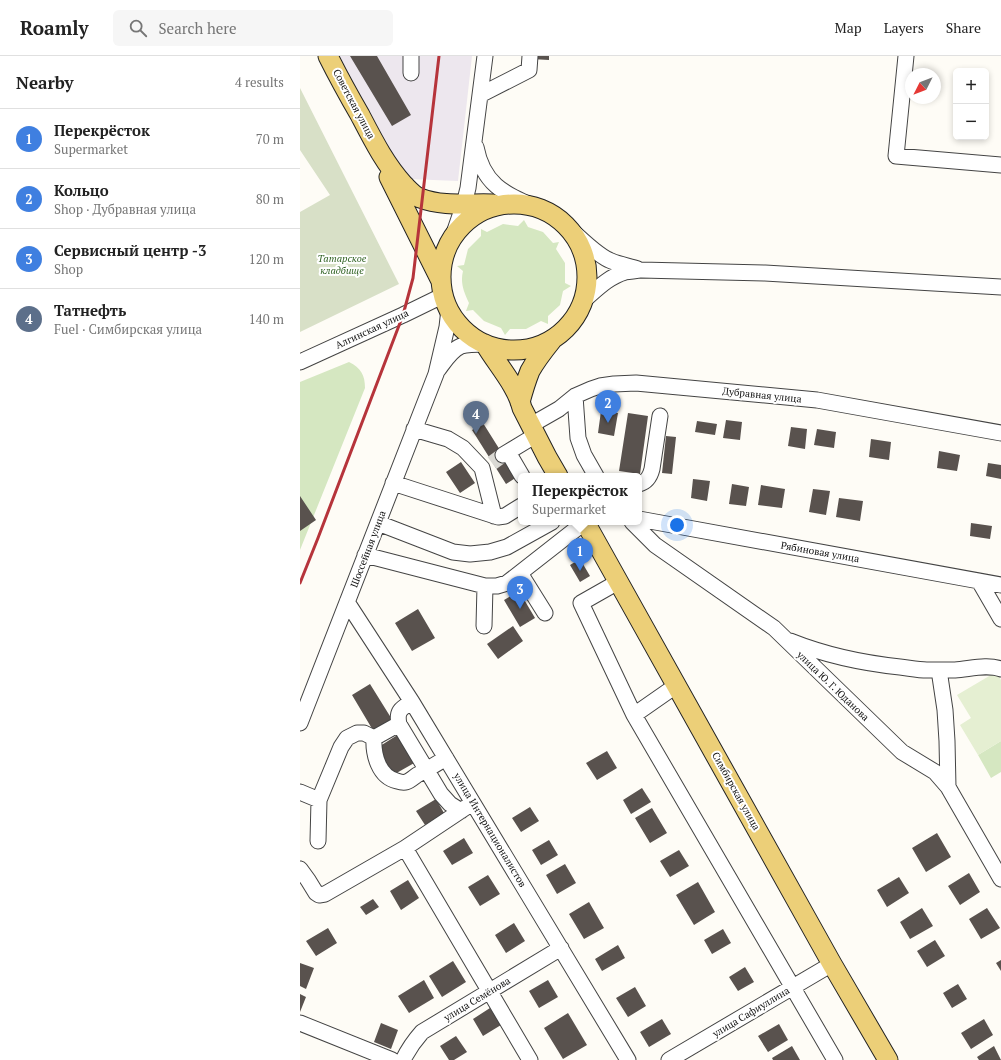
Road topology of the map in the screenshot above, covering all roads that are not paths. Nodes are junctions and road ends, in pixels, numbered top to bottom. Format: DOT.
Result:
graph roads {
  1 [pos="328,56"];
  2 [pos="411,56"];
  3 [pos="485,56"];
  4 [pos="530,56"];
  5 [pos="906,56"];
  6 [pos="411,73"];
  7 [pos="480,95"];
  8 [pos="474,142"];
  9 [pos="380,153"];
  10 [pos="1001,165"];
  11 [pos="466,196"];
  12 [pos="507,204"];
  13 [pos="535,207"];
  14 [pos="563,222"];
  15 [pos="453,236"];
  16 [pos="641,270"];
  17 [pos="1001,287"];
  18 [pos="445,296"];
  19 [pos="583,301"];
  20 [pos="552,340"];
  21 [pos="485,344"];
  22 [pos="300,362"];
  23 [pos="436,374"];
  24 [pos="576,396"];
  25 [pos="520,402"];
  26 [pos="660,416"];
  27 [pos="414,430"];
  28 [pos="534,430"];
  29 [pos="1001,433"];
  30 [pos="496,459"];
  31 [pos="518,473"];
  32 [pos="556,473"];
  33 [pos="594,473"];
  34 [pos="393,483"];
  35 [pos="642,483"];
  36 [pos="518,508"];
  37 [pos="494,516"];
  38 [pos="642,520"];
  39 [pos="378,523"];
  40 [pos="547,525"];
  41 [pos="581,525"];
  42 [pos="587,525"];
  43 [pos="635,525"];
  44 [pos="365,555"];
  45 [pos="520,573"];
  46 [pos="979,581"];
  47 [pos="618,582"];
  48 [pos="1001,585"];
  49 [pos="485,586"];
  50 [pos="347,602"];
  51 [pos="545,613"];
  52 [pos="1001,619"];
  53 [pos="484,626"];
  54 [pos="785,639"];
  55 [pos="1001,669"];
  56 [pos="940,670"];
  57 [pos="676,685"];
  58 [pos="412,702"];
  59 [pos="634,715"];
  60 [pos="300,723"];
  61 [pos="399,724"];
  62 [pos="374,738"];
  63 [pos="446,758"];
  64 [pos="426,770"];
  65 [pos="948,787"];
  66 [pos="300,792"];
  67 [pos="319,800"];
  68 [pos="467,807"];
  69 [pos="318,840"];
  70 [pos="405,848"];
  71 [pos="300,869"];
  72 [pos="1001,879"];
  73 [pos="561,948"];
  74 [pos="832,964"];
  75 [pos="792,987"];
  76 [pos="489,991"];
  77 [pos="300,1023"];
  78 [pos="392,1060"];
  79 [pos="402,1060"];
  80 [pos="530,1060"];
  81 [pos="628,1060"];
  82 [pos="669,1060"];
  83 [pos="835,1060"];
  84 [pos="888,1060"];
  1 -- 9 [label="main road, Советская улица"];
  2 -- 6 [label="street"];
  3 -- 7 [label="street"];
  4 -- 7 [label="street"];
  5 -- 10 [label="street"];
  7 -- 8 [label="street"];
  8 -- 11 [label="street"];
  8 -- 13 [label="street"];
  9 -- 11 [label="main road"];
  9 -- 18 [label="main road"];
  11 -- 12 [label="main road"];
  11 -- 15 [label="street"];
  12 -- 13 [label="main road"];
  12 -- 15 [label="main road"];
  13 -- 14 [label="main road"];
  14 -- 16 [label="street"];
  14 -- 19 [label="main road"];
  15 -- 18 [label="main road"];
  16 -- 17 [label="street"];
  16 -- 19 [label="street"];
  18 -- 21 [label="main road"];
  18 -- 22 [label="street, Алгинская улица"];
  18 -- 23 [label="street"];
  19 -- 20 [label="main road"];
  20 -- 21 [label="main road"];
  20 -- 25 [label="main road"];
  21 -- 23 [label="street"];
  21 -- 25 [label="main road"];
  23 -- 27 [label="street, Шоссейная улица"];
  24 -- 28 [label="street, Дубравная улица"];
  24 -- 29 [label="street, Дубравная улица"];
  24 -- 33 [label="street"];
  25 -- 28 [label="main road"];
  26 -- 35 [label="street"];
  27 -- 30 [label="street"];
  27 -- 34 [label="street, Шоссейная улица"];
  28 -- 30 [label="street, Дубравная улица"];
  28 -- 32 [label="main road"];
  30 -- 31 [label="street"];
  30 -- 37 [label="street"];
  34 -- 37 [label="street"];
  34 -- 39 [label="street, Шоссейная улица"];
  36 -- 37 [label="street"];
  38 -- 46 [label="street, Рябиновая улица"];
  39 -- 40 [label="street"];
  39 -- 44 [label="street, Шоссейная улица"];
  41 -- 45 [label="street"];
  42 -- 47 [label="main road, Симбирская улица"];
  43 -- 54 [label="street, улица Ю. Г. Юданова"];
  44 -- 49 [label="street"];
  44 -- 50 [label="street, Шоссейная улица"];
  45 -- 49 [label="street"];
  45 -- 51 [label="street"];
  46 -- 48 [label="street, Рябиновая улица"];
  46 -- 52 [label="street"];
  47 -- 57 [label="main road, Симбирская улица"];
  47 -- 59 [label="street"];
  49 -- 53 [label="street"];
  50 -- 58 [label="street, улица Интернационалистов"];
  50 -- 60 [label="street, Шоссейная улица"];
  54 -- 56 [label="street"];
  54 -- 65 [label="street, улица Ю. Г. Юданова"];
  55 -- 56 [label="street"];
  56 -- 65 [label="street"];
  57 -- 59 [label="street"];
  57 -- 74 [label="main road, Симбирская улица"];
  58 -- 61 [label="street"];
  58 -- 63 [label="street, улица Интернационалистов"];
  59 -- 75 [label="street"];
  61 -- 62 [label="street"];
  61 -- 64 [label="street"];
  62 -- 64 [label="street"];
  62 -- 67 [label="street"];
  63 -- 64 [label="street"];
  63 -- 68 [label="street, улица Интернационалистов"];
  64 -- 68 [label="street"];
  65 -- 72 [label="street, улица Ю. Г. Юданова"];
  66 -- 67 [label="street"];
  67 -- 69 [label="street"];
  68 -- 70 [label="street"];
  68 -- 73 [label="street, улица Интернационалистов"];
  70 -- 71 [label="street"];
  70 -- 76 [label="street"];
  73 -- 76 [label="street, улица Семёнова"];
  73 -- 81 [label="street, улица Интернационалистов"];
  74 -- 75 [label="street, улица Сафиуллина"];
  74 -- 84 [label="main road, Симбирская улица"];
  75 -- 82 [label="street, улица Сафиуллина"];
  75 -- 83 [label="street"];
  76 -- 79 [label="street, улица Семёнова"];
  76 -- 80 [label="street"];
  77 -- 78 [label="street"];
}
